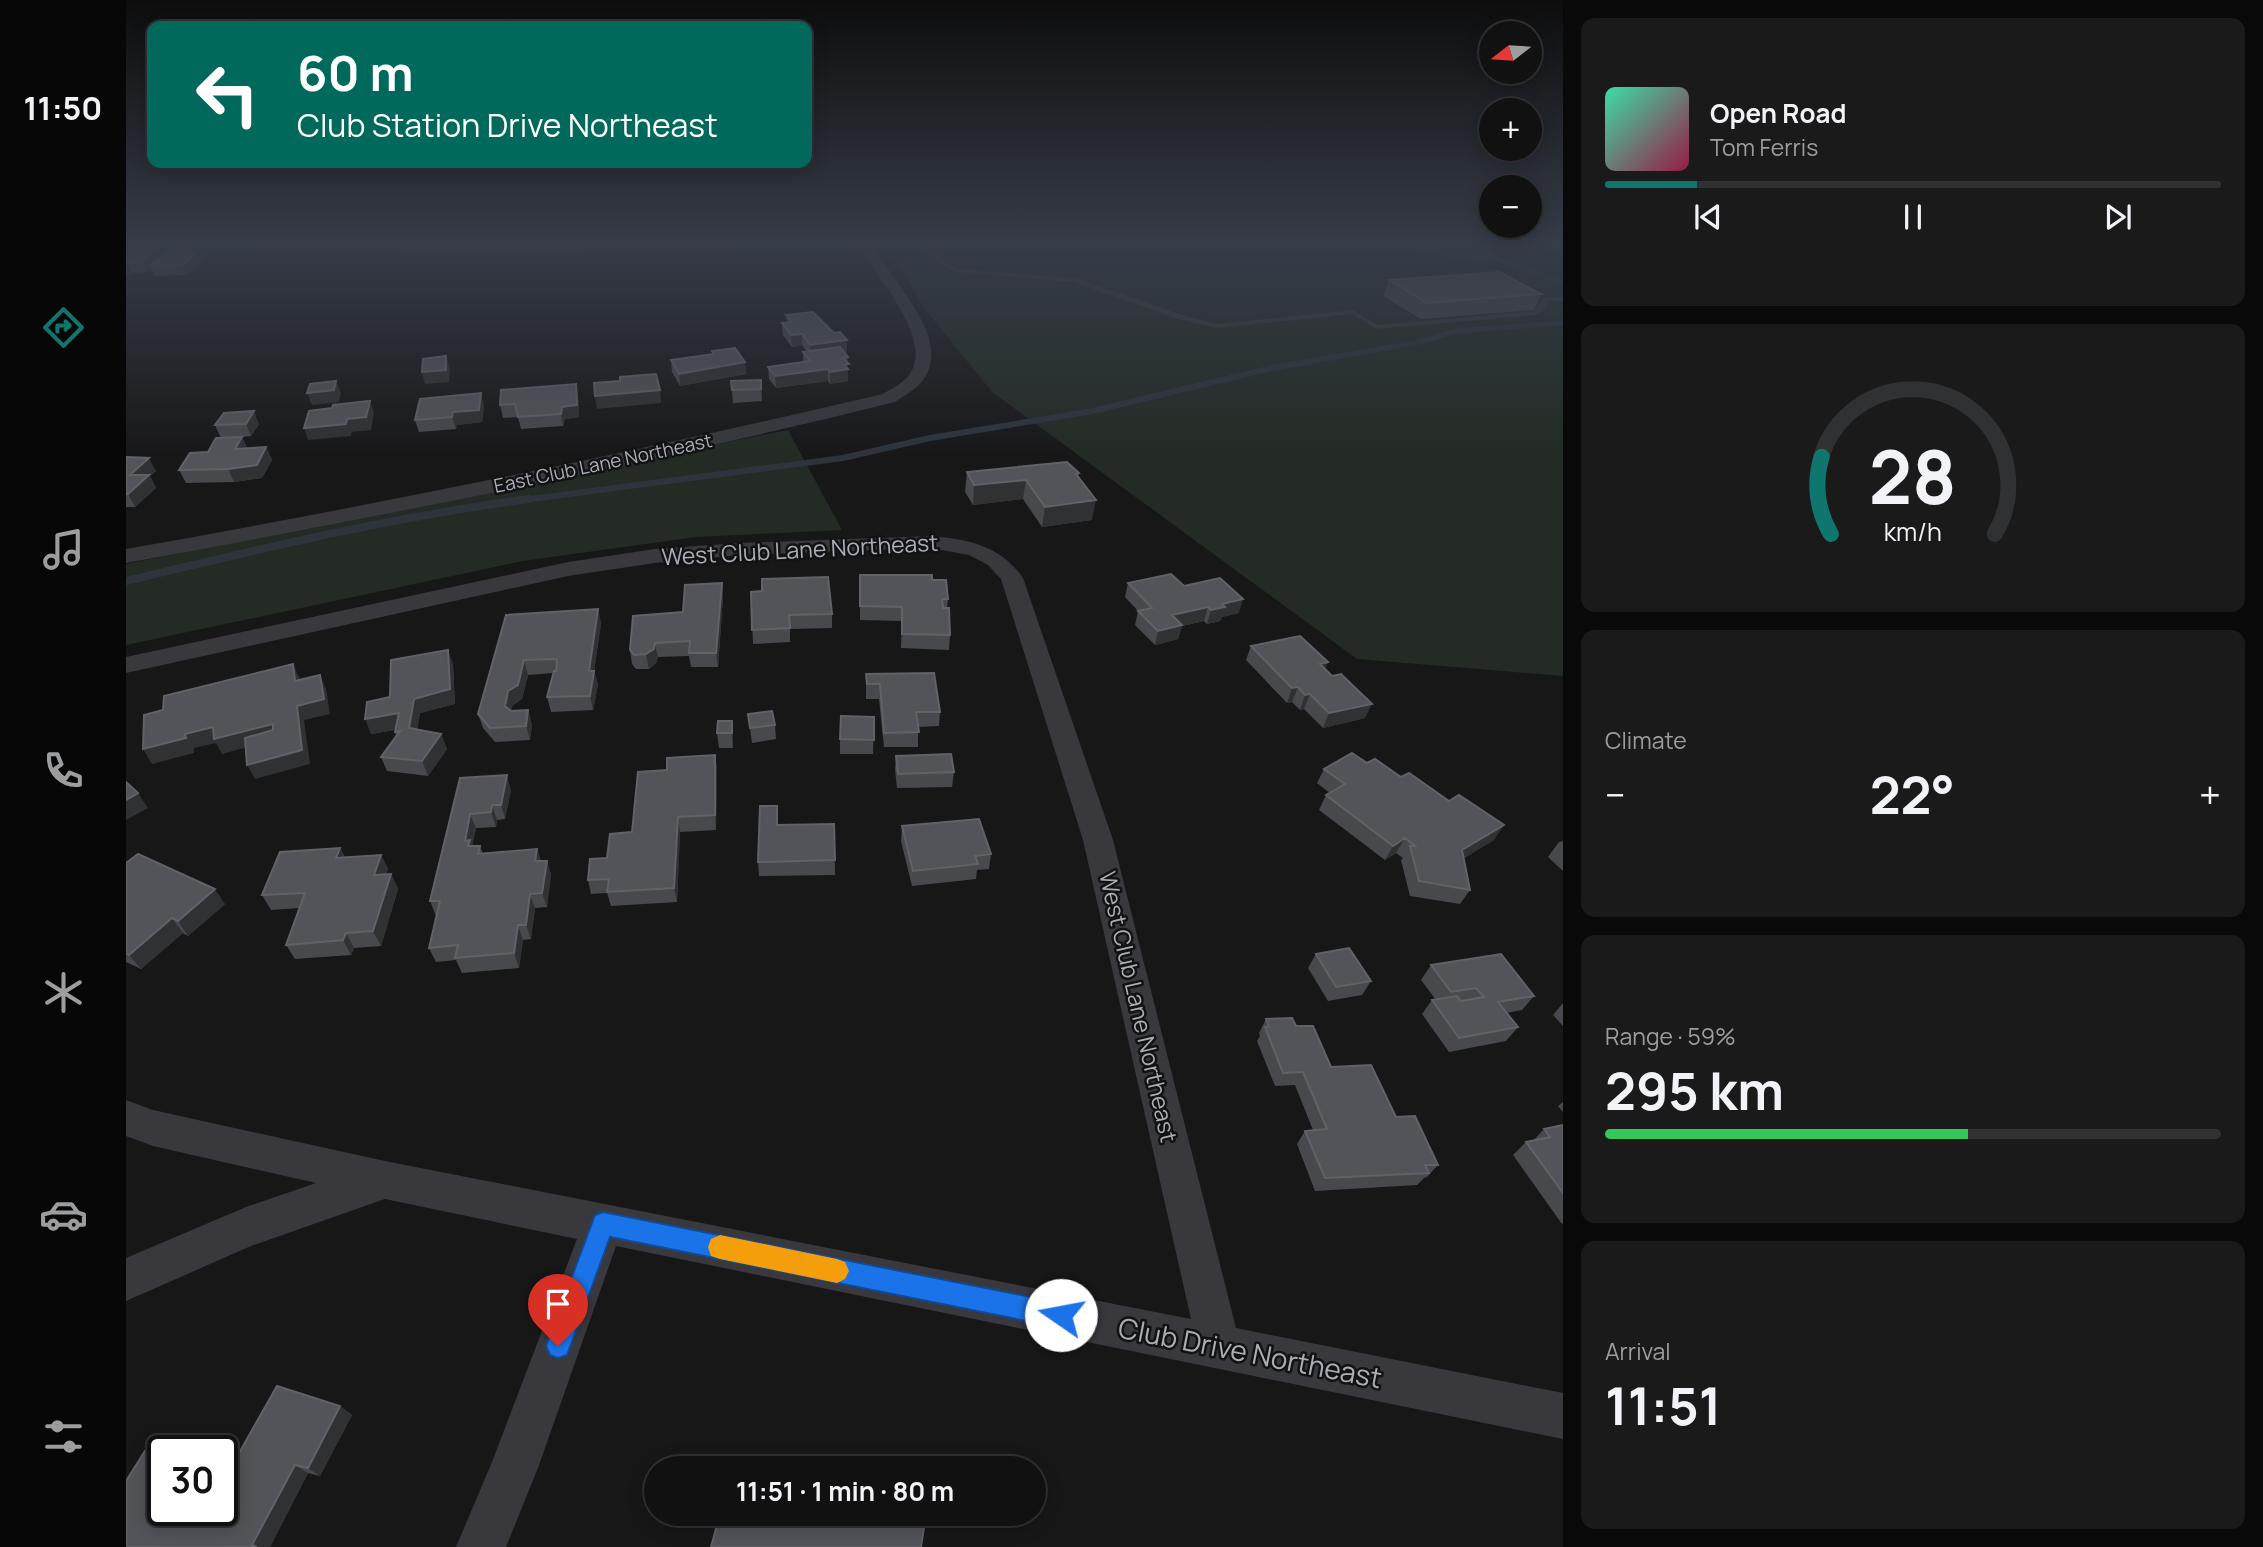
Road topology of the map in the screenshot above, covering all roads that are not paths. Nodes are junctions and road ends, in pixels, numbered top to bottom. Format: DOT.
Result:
graph roads {
  1 [pos="910,313"];
  2 [pos="1170,313"];
  3 [pos="1341,313"];
  4 [pos="1355,313"];
  5 [pos="1533,313"];
  6 [pos="126,556"];
  7 [pos="126,665"];
  8 [pos="126,1118"];
  9 [pos="385,1180"];
  10 [pos="603,1224"];
  11 [pos="126,1280"];
  12 [pos="1220,1347"];
  13 [pos="1563,1416"];
  14 [pos="481,1547"];
  1 -- 6 [label="street, East Club Lane Northeast"];
  2 -- 3 [label="lane"];
  4 -- 5 [label="lane"];
  7 -- 12 [label="street, West Club Lane Northeast"];
  8 -- 9 [label="street, Club Drive Northeast"];
  9 -- 10 [label="street, Club Drive Northeast"];
  9 -- 11 [label="street"];
  10 -- 12 [label="street, Club Drive Northeast"];
  10 -- 14 [label="street"];
  12 -- 13 [label="street, Club Drive Northeast"];
}
